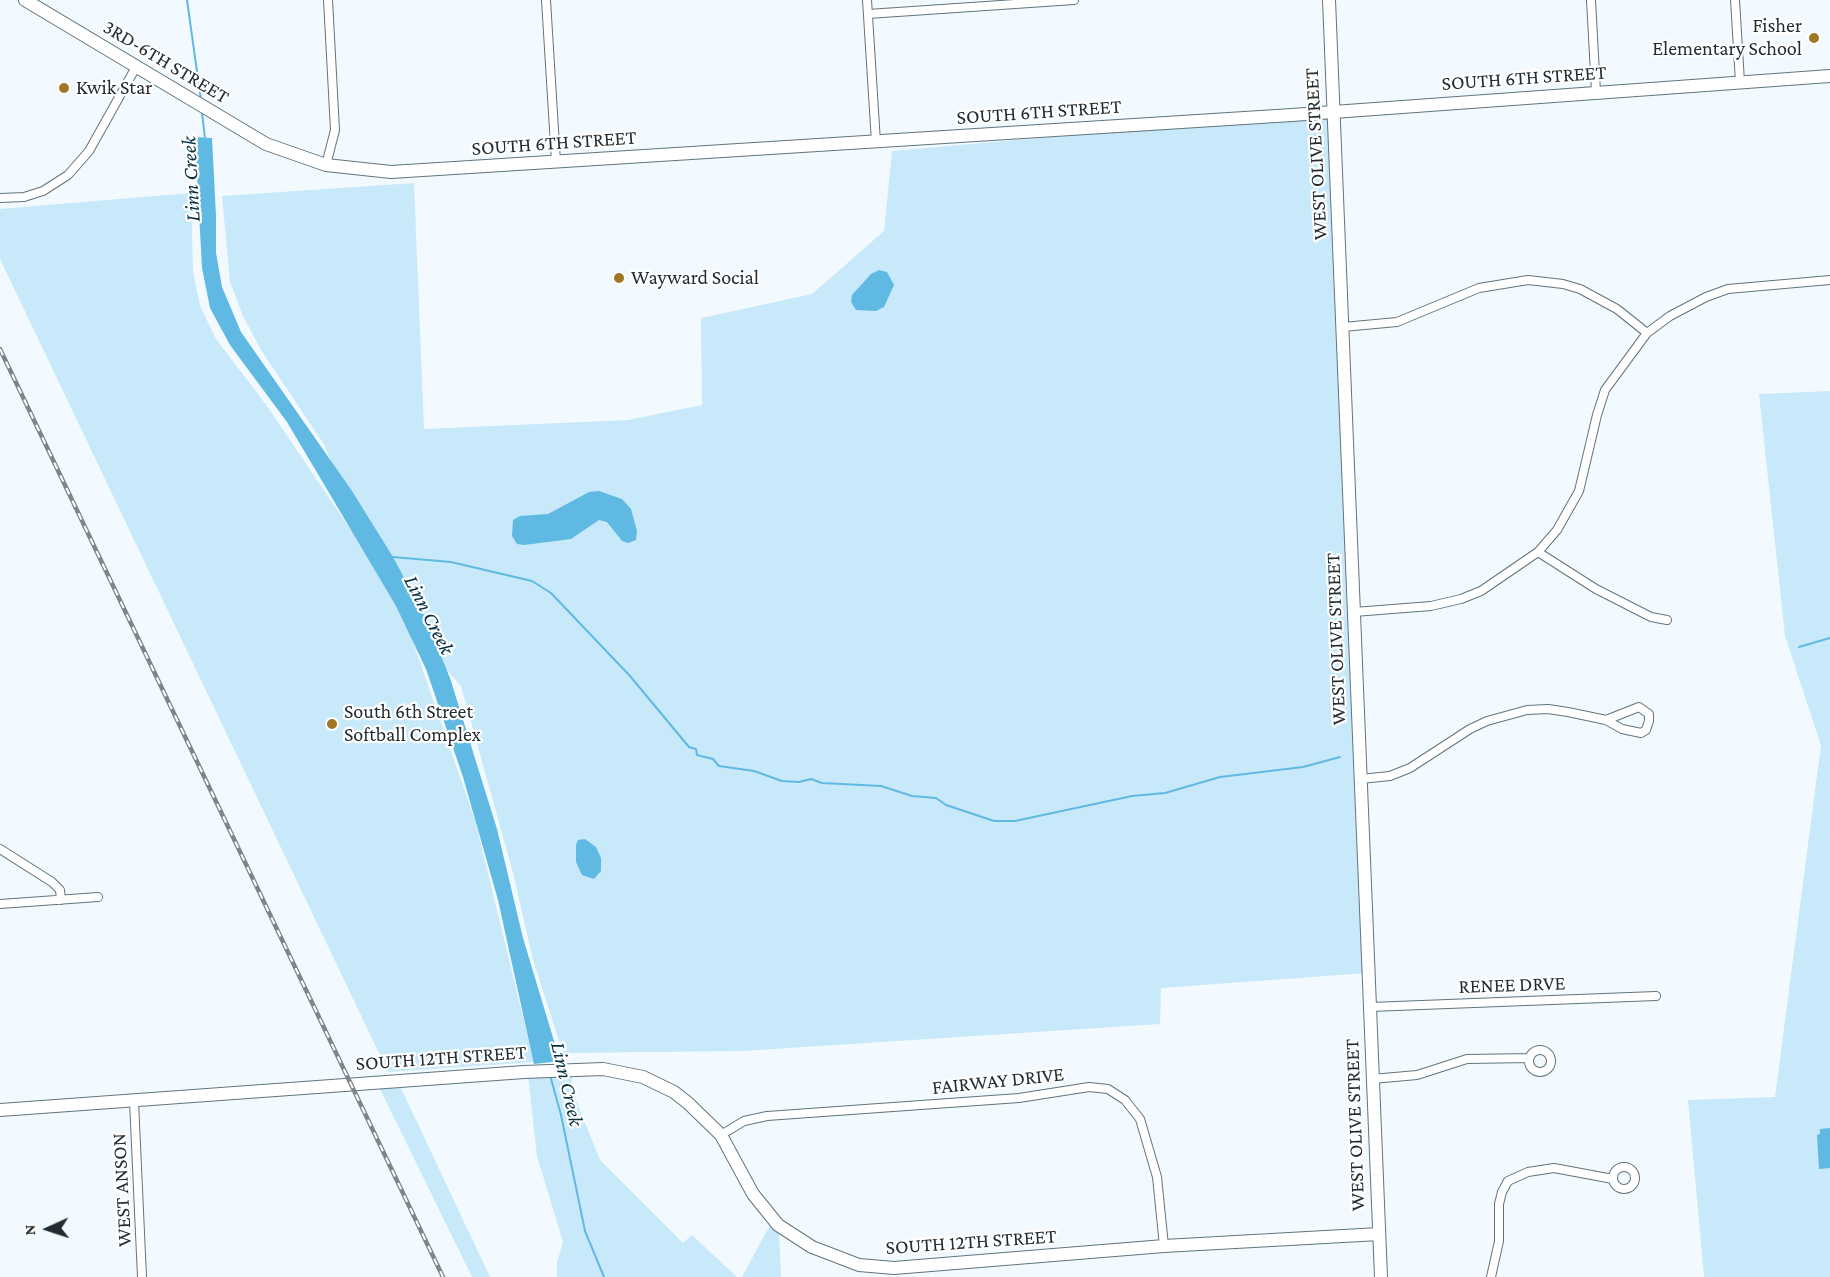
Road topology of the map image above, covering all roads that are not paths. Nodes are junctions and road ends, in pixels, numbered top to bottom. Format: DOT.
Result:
graph roads {
  1 [pos="25,0"];
  2 [pos="328,0"];
  3 [pos="546,0"];
  4 [pos="867,0"];
  5 [pos="1074,0"];
  6 [pos="1329,0"];
  7 [pos="1591,0"];
  8 [pos="1735,0"];
  9 [pos="868,14"];
  10 [pos="136,67"];
  11 [pos="1830,76"];
  12 [pos="1740,82"];
  13 [pos="1596,92"];
  14 [pos="1334,112"];
  15 [pos="256,139"];
  16 [pos="876,142"];
  17 [pos="556,162"];
  18 [pos="326,165"];
  19 [pos="0,198"];
  20 [pos="1830,279"];
  21 [pos="1343,327"];
  22 [pos="1647,333"];
  23 [pos="1538,552"];
  24 [pos="1354,612"];
  25 [pos="1667,620"];
  26 [pos="1606,720"];
  27 [pos="1361,779"];
  28 [pos="0,849"];
  29 [pos="98,897"];
  30 [pos="61,900"];
  31 [pos="0,904"];
  32 [pos="1656,996"];
  33 [pos="1370,1007"];
  34 [pos="1529,1058"];
  35 [pos="1372,1079"];
  36 [pos="134,1101"];
  37 [pos="0,1110"];
  38 [pos="721,1135"];
  39 [pos="1613,1179"];
  40 [pos="1378,1234"];
  41 [pos="1164,1246"];
  42 [pos="142,1277"];
  43 [pos="1381,1277"];
  44 [pos="1491,1277"];
  1 -- 10 [label="street, 3RD-6TH STREET"];
  2 -- 18 [label="street"];
  3 -- 17 [label="street"];
  4 -- 9 [label="street"];
  5 -- 9 [label="street"];
  6 -- 14 [label="street, WEST OLIVE STREET"];
  7 -- 13 [label="street"];
  8 -- 12 [label="street"];
  9 -- 16 [label="street"];
  10 -- 15 [label="street, 3RD-6TH STREET"];
  10 -- 19 [label="street"];
  11 -- 12 [label="street, SOUTH 6TH STREET"];
  12 -- 13 [label="street, SOUTH 6TH STREET"];
  13 -- 14 [label="street, SOUTH 6TH STREET"];
  14 -- 16 [label="street, SOUTH 6TH STREET"];
  14 -- 21 [label="street, WEST OLIVE STREET"];
  15 -- 18 [label="street, SOUTH 6TH STREET"];
  16 -- 17 [label="street, SOUTH 6TH STREET"];
  17 -- 18 [label="street, SOUTH 6TH STREET"];
  20 -- 22 [label="street"];
  21 -- 22 [label="street"];
  21 -- 24 [label="street, WEST OLIVE STREET"];
  22 -- 23 [label="street"];
  23 -- 24 [label="street"];
  23 -- 25 [label="street"];
  24 -- 27 [label="street, WEST OLIVE STREET"];
  26 -- 26 [label="street"];
  26 -- 27 [label="street"];
  27 -- 33 [label="street, WEST OLIVE STREET"];
  28 -- 30 [label="street"];
  29 -- 30 [label="street"];
  30 -- 31 [label="street"];
  32 -- 33 [label="street, RENEE DRVE"];
  33 -- 35 [label="street, WEST OLIVE STREET"];
  34 -- 35 [label="street"];
  35 -- 40 [label="street, WEST OLIVE STREET"];
  36 -- 37 [label="street, SOUTH 12TH STREET"];
  36 -- 38 [label="street, SOUTH 12TH STREET"];
  36 -- 42 [label="street, WEST ANSON"];
  38 -- 41 [label="street, SOUTH 12TH STREET"];
  38 -- 41 [label="street, FAIRWAY DRIVE"];
  39 -- 44 [label="street"];
  40 -- 41 [label="street, SOUTH 12TH STREET"];
  40 -- 43 [label="street, WEST OLIVE STREET"];
}
